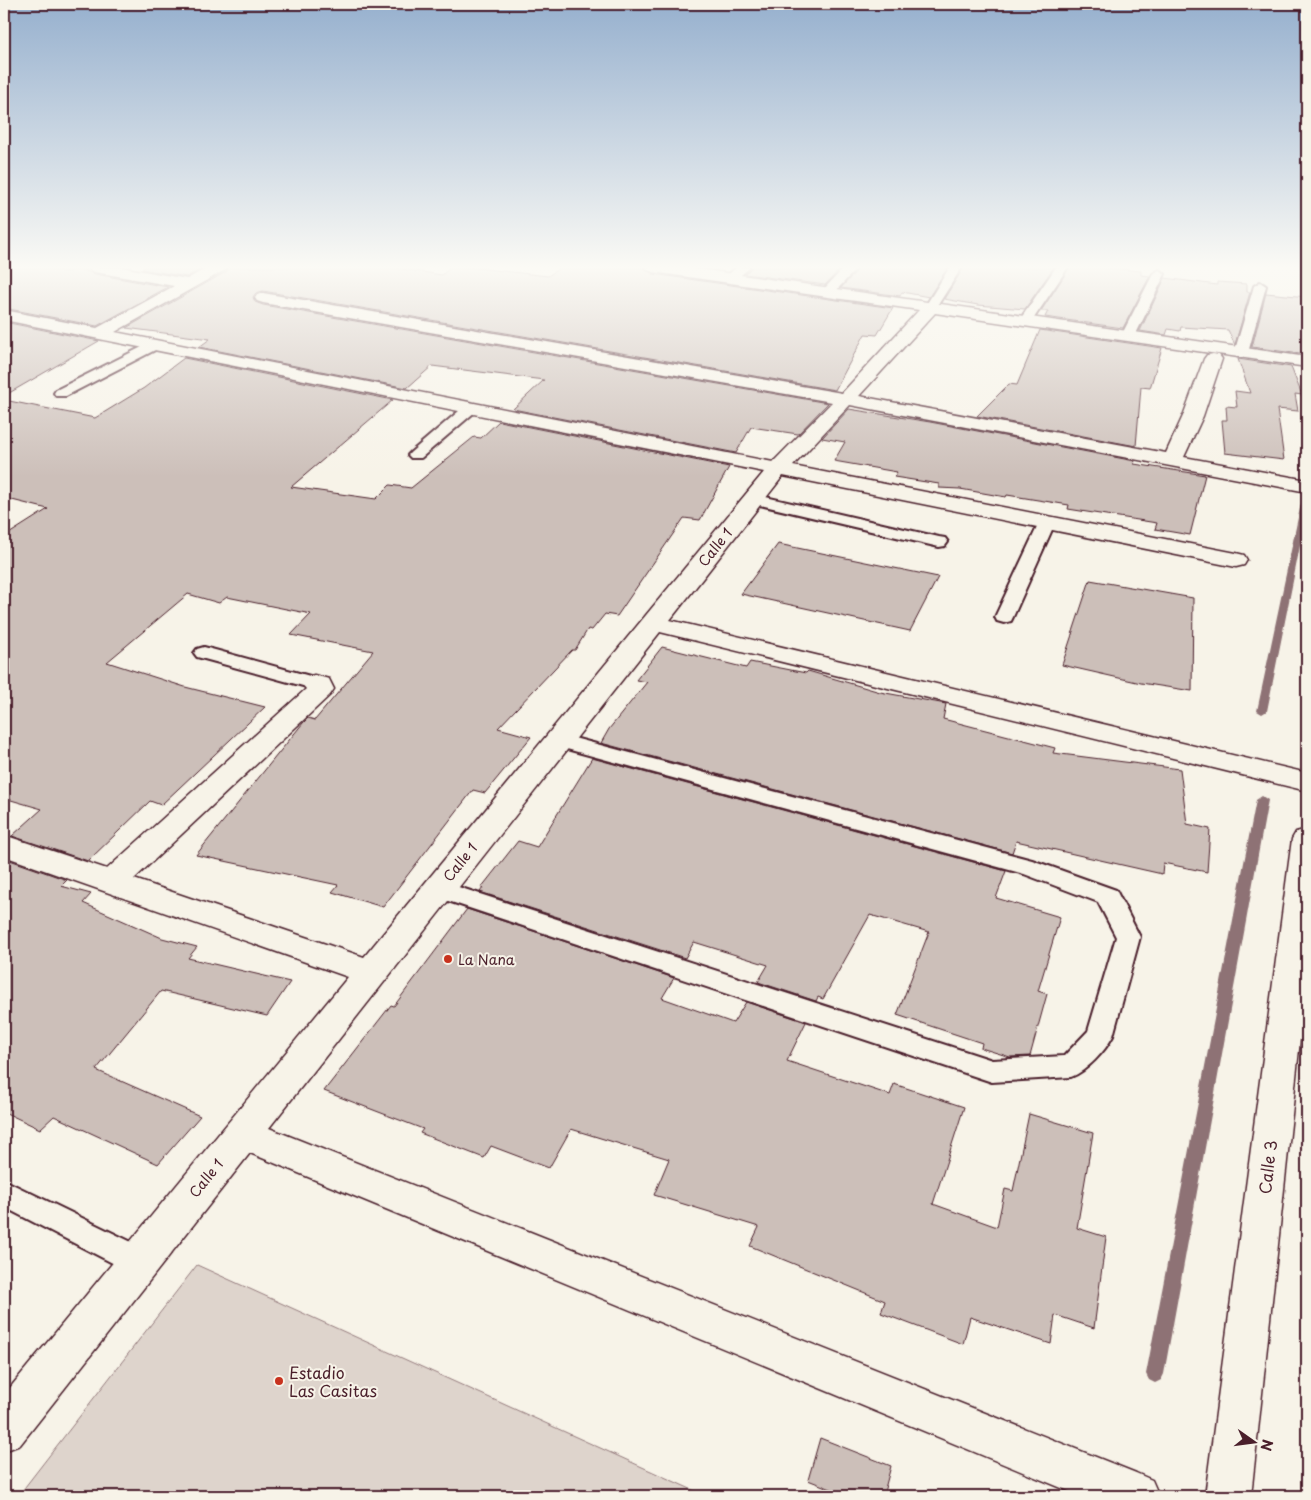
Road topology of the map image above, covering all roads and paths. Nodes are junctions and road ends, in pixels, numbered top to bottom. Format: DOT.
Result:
graph roads {
  1 [pos="116,337"];
  2 [pos="488,337"];
  3 [pos="903,337"];
  4 [pos="1135,337"];
  5 [pos="1245,337"];
  6 [pos="154,344"];
  7 [pos="1241,352"];
  8 [pos="1213,359"];
  9 [pos="1307,362"];
  10 [pos="61,393"];
  11 [pos="846,399"];
  12 [pos="472,408"];
  13 [pos="416,455"];
  14 [pos="1172,461"];
  15 [pos="777,470"];
  16 [pos="1307,486"];
  17 [pos="754,499"];
  18 [pos="1047,523"];
  19 [pos="939,542"];
  20 [pos="1236,560"];
  21 [pos="1004,617"];
  22 [pos="654,623"];
  23 [pos="204,653"];
  24 [pos="314,683"];
  25 [pos="559,740"];
  26 [pos="1307,782"];
  27 [pos="1307,839"];
  28 [pos="4,845"];
  29 [pos="112,882"];
  30 [pos="438,889"];
  31 [pos="371,972"];
  32 [pos="1299,973"];
  33 [pos="242,1133"];
  34 [pos="4,1193"];
  35 [pos="139,1261"];
  36 [pos="4,1429"];
  37 [pos="1136,1496"];
  38 [pos="1228,1496"];
  1 -- 6 [label="street"];
  2 -- 11 [label="street"];
  3 -- 11 [label="street, Calle 1"];
  4 -- 7 [label="street"];
  5 -- 7 [label="lane"];
  6 -- 10 [label="lane"];
  6 -- 12 [label="street"];
  7 -- 9 [label="street"];
  8 -- 14 [label="street"];
  11 -- 14 [label="street"];
  11 -- 15 [label="street, Calle 1"];
  12 -- 13 [label="lane"];
  12 -- 15 [label="street"];
  14 -- 16 [label="street"];
  15 -- 17 [label="street, Calle 1"];
  15 -- 18 [label="street"];
  17 -- 19 [label="lane"];
  17 -- 22 [label="street, Calle 1"];
  18 -- 20 [label="street"];
  18 -- 21 [label="lane"];
  22 -- 25 [label="street, Calle 1"];
  22 -- 26 [label="street"];
  23 -- 24 [label="lane"];
  24 -- 29 [label="street"];
  25 -- 30 [label="street, Calle 1"];
  25 -- 30 [label="lane"];
  27 -- 32 [label="street, Calle 3"];
  28 -- 29 [label="street"];
  29 -- 31 [label="street"];
  30 -- 31 [label="street, Calle 1"];
  31 -- 33 [label="street, Calle 1"];
  32 -- 38 [label="street, Calle 3"];
  33 -- 35 [label="street, Calle 1"];
  33 -- 37 [label="street"];
  34 -- 35 [label="lane"];
  35 -- 36 [label="street, Calle 1"];
}
